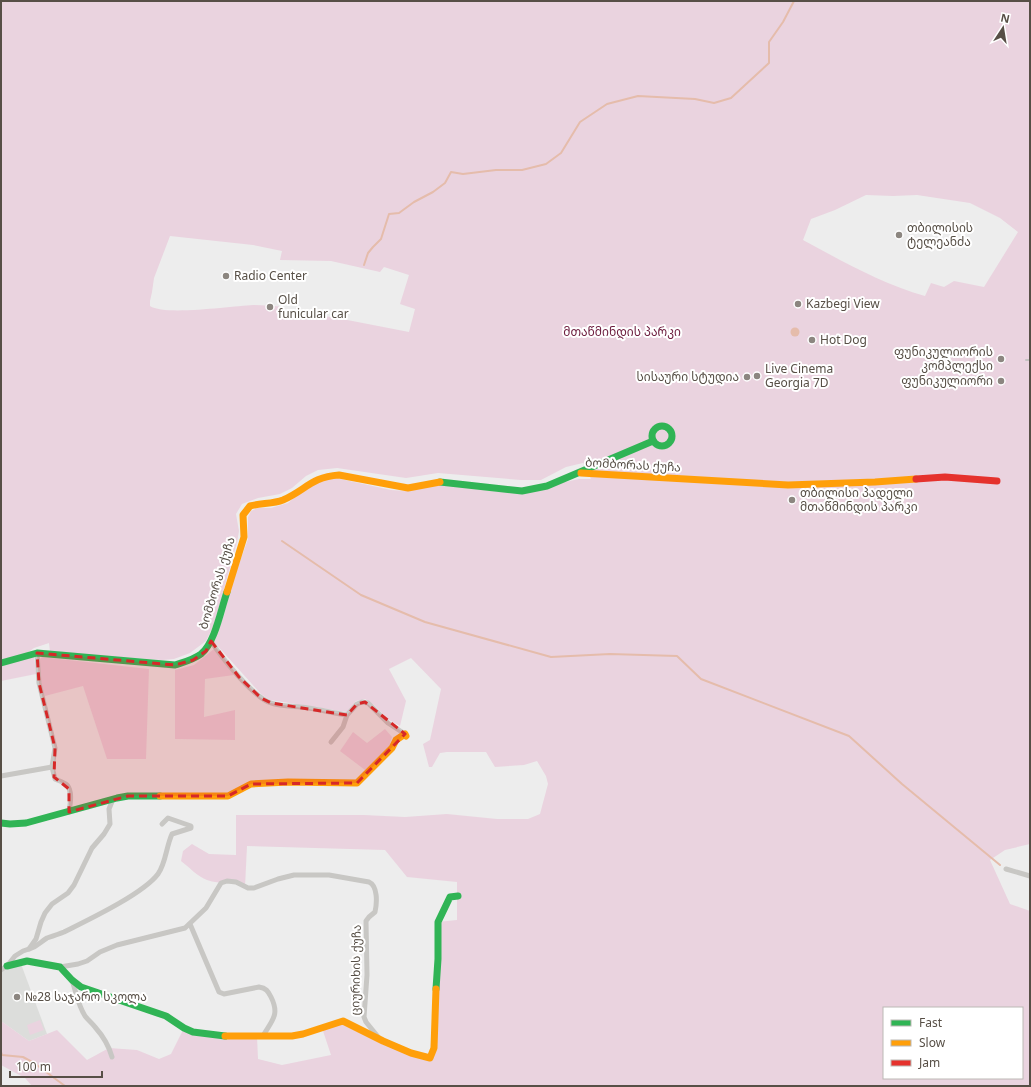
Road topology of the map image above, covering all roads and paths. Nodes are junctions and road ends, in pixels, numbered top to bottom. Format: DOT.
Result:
graph roads {
  1 [pos="653,441"];
  2 [pos="578,473"];
  3 [pos="997,481"];
  4 [pos="211,641"];
  5 [pos="37,653"];
  6 [pos="1,663"];
  7 [pos="347,715"];
  8 [pos="406,735"];
  9 [pos="331,742"];
  10 [pos="52,767"];
  11 [pos="1,776"];
  12 [pos="113,799"];
  13 [pos="68,812"];
  14 [pos="1,823"];
  15 [pos="162,824"];
  16 [pos="1006,869"];
  17 [pos="1030,876"];
  18 [pos="458,896"];
  19 [pos="190,924"];
  20 [pos="29,949"];
  21 [pos="60,967"];
  22 [pos="4,968"];
  23 [pos="72,980"];
  24 [pos="262,1036"];
  25 [pos="382,1042"];
  26 [pos="112,1057"];
  1 -- 2 [label="street"];
  2 -- 3 [label="street, ბომბორას ქუჩა"];
  2 -- 4 [label="street, ბომბორას ქუჩა"];
  4 -- 5 [label="street, ბომბორას ქუჩა"];
  4 -- 7 [label="street"];
  5 -- 6 [label="street"];
  5 -- 10 [label="street"];
  7 -- 8 [label="street"];
  7 -- 9 [label="street"];
  8 -- 12 [label="street"];
  10 -- 11 [label="street"];
  10 -- 13 [label="street"];
  12 -- 13 [label="street"];
  12 -- 20 [label="street"];
  13 -- 14 [label="street"];
  15 -- 20 [label="street"];
  16 -- 17 [label="street"];
  18 -- 25 [label="street"];
  19 -- 21 [label="street, ციურიხის ქუჩა"];
  19 -- 24 [label="street"];
  19 -- 25 [label="street, ციურიხის ქუჩა"];
  20 -- 22 [label="street"];
  21 -- 22 [label="street"];
  21 -- 23 [label="street"];
  23 -- 24 [label="street"];
  23 -- 26 [label="street"];
  24 -- 25 [label="street"];
}
